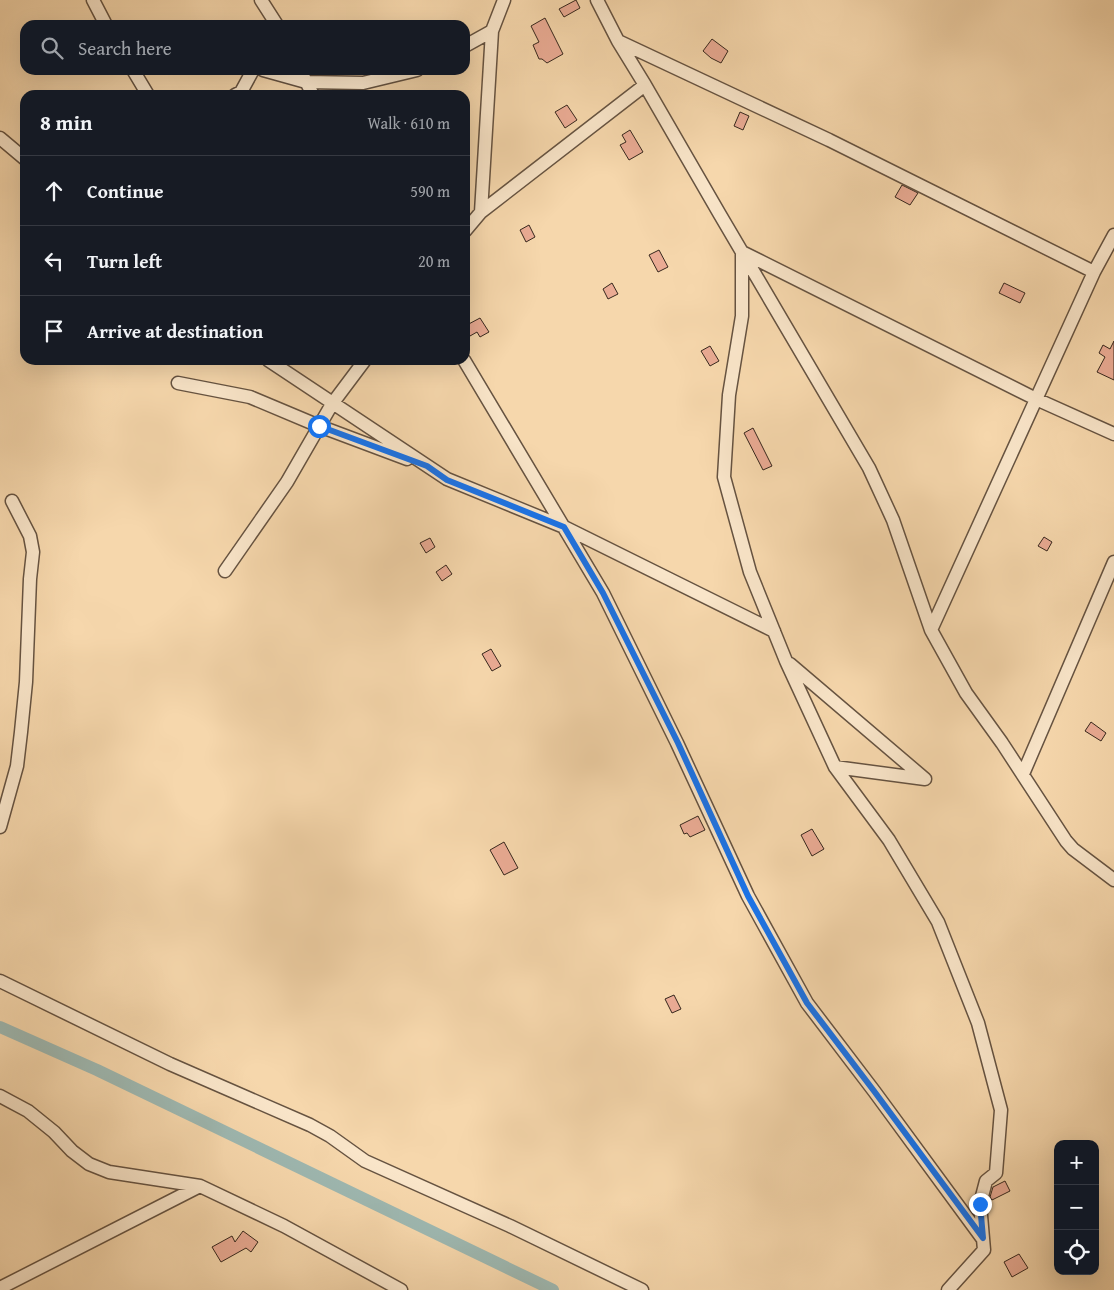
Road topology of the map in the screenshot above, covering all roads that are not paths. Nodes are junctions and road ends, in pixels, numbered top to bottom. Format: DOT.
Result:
graph roads {
  1 [pos="93,0"];
  2 [pos="261,0"];
  3 [pos="504,0"];
  4 [pos="597,0"];
  5 [pos="103,20"];
  6 [pos="275,20"];
  7 [pos="492,30"];
  8 [pos="618,41"];
  9 [pos="470,43"];
  10 [pos="136,75"];
  11 [pos="250,75"];
  12 [pos="281,75"];
  13 [pos="302,75"];
  14 [pos="396,75"];
  15 [pos="306,82"];
  16 [pos="645,85"];
  17 [pos="145,90"];
  18 [pos="242,90"];
  19 [pos="310,90"];
  20 [pos="0,138"];
  21 [pos="20,155"];
  22 [pos="481,212"];
  23 [pos="470,225"];
  24 [pos="1114,235"];
  25 [pos="742,252"];
  26 [pos="1094,272"];
  27 [pos="275,365"];
  28 [pos="361,365"];
  29 [pos="467,365"];
  30 [pos="178,383"];
  31 [pos="1036,399"];
  32 [pos="332,404"];
  33 [pos="319,426"];
  34 [pos="1114,434"];
  35 [pos="427,466"];
  36 [pos="12,501"];
  37 [pos="564,527"];
  38 [pos="1114,562"];
  39 [pos="225,571"];
  40 [pos="931,630"];
  41 [pos="774,631"];
  42 [pos="786,661"];
  43 [pos="835,766"];
  44 [pos="1023,774"];
  45 [pos="0,827"];
  46 [pos="1114,880"];
  47 [pos="0,981"];
  48 [pos="0,1096"];
  49 [pos="200,1186"];
  50 [pos="983,1238"];
  51 [pos="0,1288"];
  52 [pos="401,1290"];
  53 [pos="642,1290"];
  54 [pos="948,1290"];
  1 -- 5 [label="street"];
  2 -- 6 [label="street"];
  3 -- 7 [label="street"];
  4 -- 8 [label="street"];
  7 -- 9 [label="street"];
  7 -- 22 [label="street"];
  8 -- 16 [label="street"];
  8 -- 26 [label="street"];
  10 -- 17 [label="street"];
  11 -- 18 [label="street"];
  12 -- 15 [label="street"];
  13 -- 15 [label="street"];
  14 -- 15 [label="street"];
  15 -- 19 [label="street"];
  16 -- 22 [label="street"];
  16 -- 25 [label="street"];
  20 -- 21 [label="street"];
  22 -- 23 [label="street"];
  24 -- 26 [label="street"];
  25 -- 31 [label="street"];
  25 -- 40 [label="street"];
  25 -- 41 [label="street"];
  26 -- 31 [label="street"];
  27 -- 32 [label="street"];
  28 -- 32 [label="street"];
  29 -- 37 [label="street"];
  30 -- 33 [label="street"];
  31 -- 34 [label="street"];
  31 -- 40 [label="street"];
  32 -- 33 [label="street"];
  32 -- 35 [label="street"];
  33 -- 35 [label="street"];
  33 -- 39 [label="street"];
  35 -- 37 [label="street"];
  36 -- 45 [label="street"];
  37 -- 41 [label="street"];
  37 -- 50 [label="street"];
  38 -- 44 [label="street"];
  40 -- 44 [label="street"];
  41 -- 42 [label="street"];
  42 -- 43 [label="street"];
  42 -- 43 [label="street"];
  43 -- 50 [label="street"];
  44 -- 46 [label="street"];
  47 -- 53 [label="street"];
  48 -- 49 [label="street"];
  49 -- 51 [label="street"];
  49 -- 52 [label="street"];
  50 -- 54 [label="street"];
}
